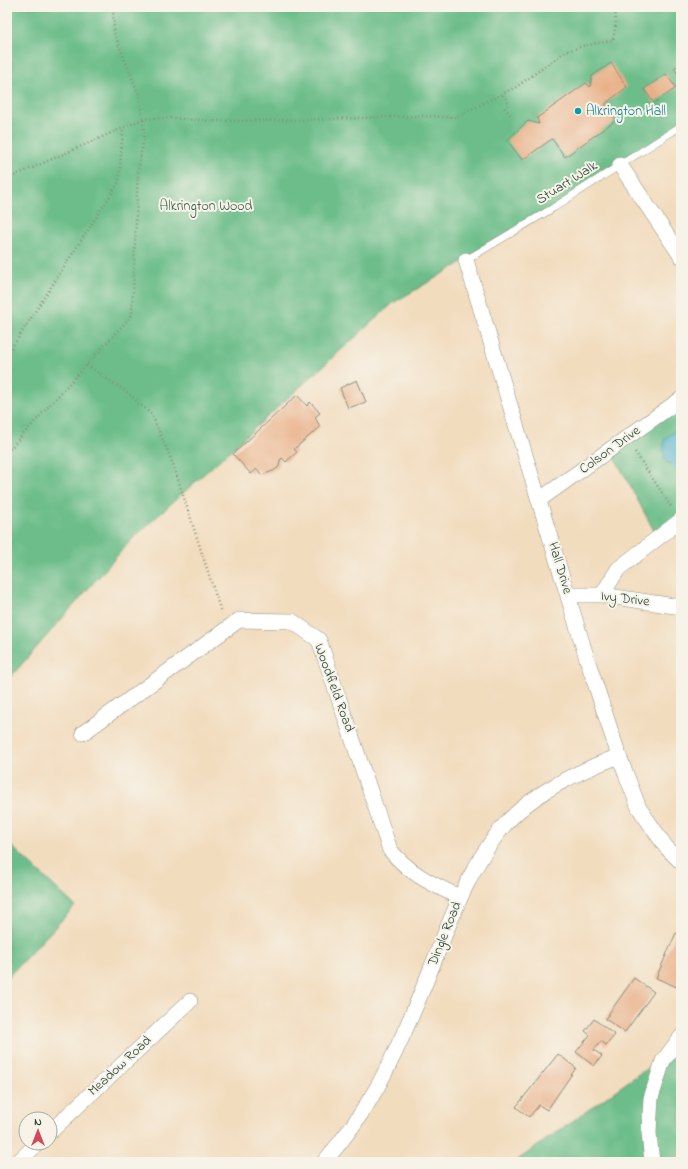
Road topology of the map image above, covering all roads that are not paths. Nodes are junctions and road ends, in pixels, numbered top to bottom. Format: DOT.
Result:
graph roads {
  1 [pos="681,126"];
  2 [pos="620,165"];
  3 [pos="681,256"];
  4 [pos="466,260"];
  5 [pos="681,399"];
  6 [pos="539,500"];
  7 [pos="681,520"];
  8 [pos="569,595"];
  9 [pos="602,595"];
  10 [pos="681,607"];
  11 [pos="83,733"];
  12 [pos="619,756"];
  13 [pos="681,862"];
  14 [pos="459,898"];
  15 [pos="190,1001"];
  16 [pos="681,1036"];
  17 [pos="58,1125"];
  18 [pos="30,1151"];
  19 [pos="18,1162"];
  20 [pos="324,1162"];
  21 [pos="652,1162"];
  1 -- 2 [label="lane, Stuart Walk"];
  2 -- 3 [label="street"];
  2 -- 4 [label="lane, Stuart Walk"];
  4 -- 6 [label="street, Hall Drive"];
  5 -- 6 [label="street, Colson Drive"];
  6 -- 8 [label="street, Hall Drive"];
  7 -- 9 [label="street"];
  8 -- 9 [label="street, Ivy Drive"];
  8 -- 12 [label="street, Hall Drive"];
  9 -- 10 [label="street, Ivy Drive"];
  11 -- 14 [label="street, Woodfield Road"];
  12 -- 13 [label="street, Hall Drive"];
  12 -- 14 [label="street, Dingle Road"];
  14 -- 20 [label="street, Dingle Road"];
  15 -- 17 [label="street, Meadow Road"];
  16 -- 21 [label="street"];
  18 -- 19 [label="street"];
}
